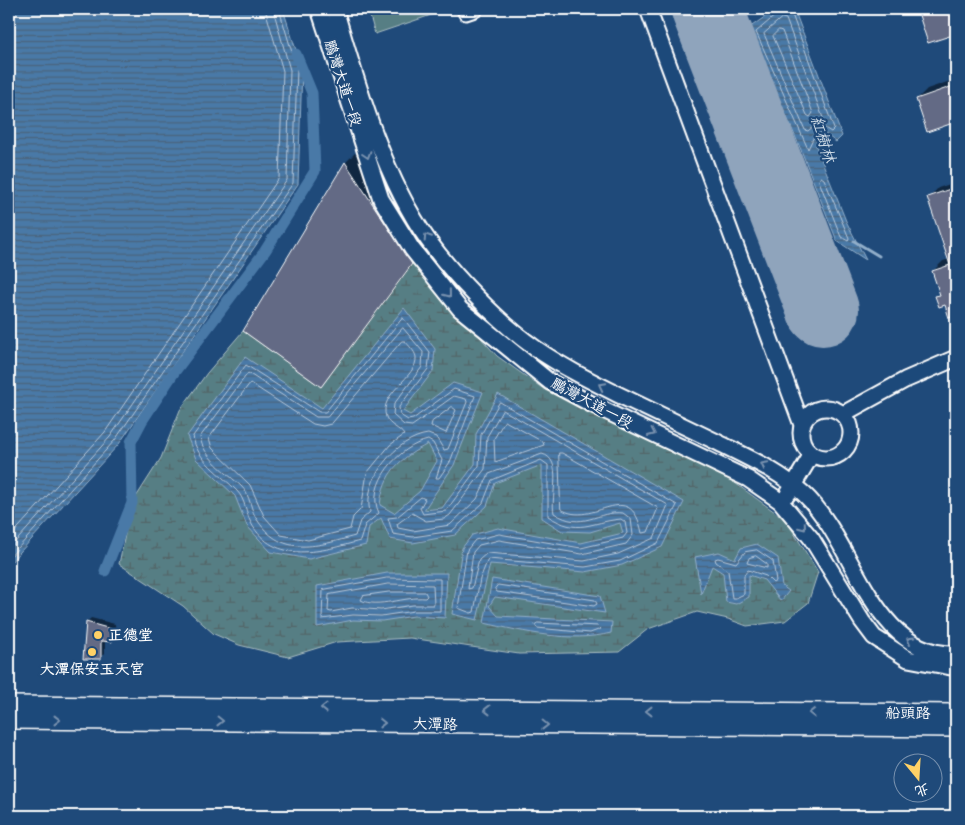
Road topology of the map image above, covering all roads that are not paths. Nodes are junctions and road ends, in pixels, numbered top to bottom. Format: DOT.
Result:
graph roads {
  1 [pos="319,9"];
  2 [pos="335,9"];
  3 [pos="648,9"];
  4 [pos="956,358"];
  5 [pos="843,414"];
  6 [pos="802,425"];
  7 [pos="812,454"];
  8 [pos="794,486"];
  9 [pos="782,503"];
  10 [pos="956,654"];
  11 [pos="956,668"];
  12 [pos="9,706"];
  13 [pos="956,714"];
  14 [pos="9,720"];
  15 [pos="861,720"];
  16 [pos="956,727"];
  1 -- 9 [label="street, 鵬灣大道一段, one-way"];
  8 -- 2 [label="street, 鵬灣大道一段, one-way"];
  3 -- 6 [label="street"];
  4 -- 5 [label="street"];
  5 -- 6 [label="street"];
  5 -- 7 [label="street"];
  6 -- 7 [label="street"];
  7 -- 8 [label="street"];
  8 -- 9 [label="street"];
  10 -- 8 [label="street, 鵬灣大道一段, one-way"];
  9 -- 11 [label="street, 鵬灣大道一段, one-way"];
  15 -- 12 [label="main road, 大潭路, one-way"];
  13 -- 15 [label="main road, 船頭路"];
  14 -- 15 [label="main road, 大潭路, one-way"];
  15 -- 16 [label="main road, 船頭路"];
}
